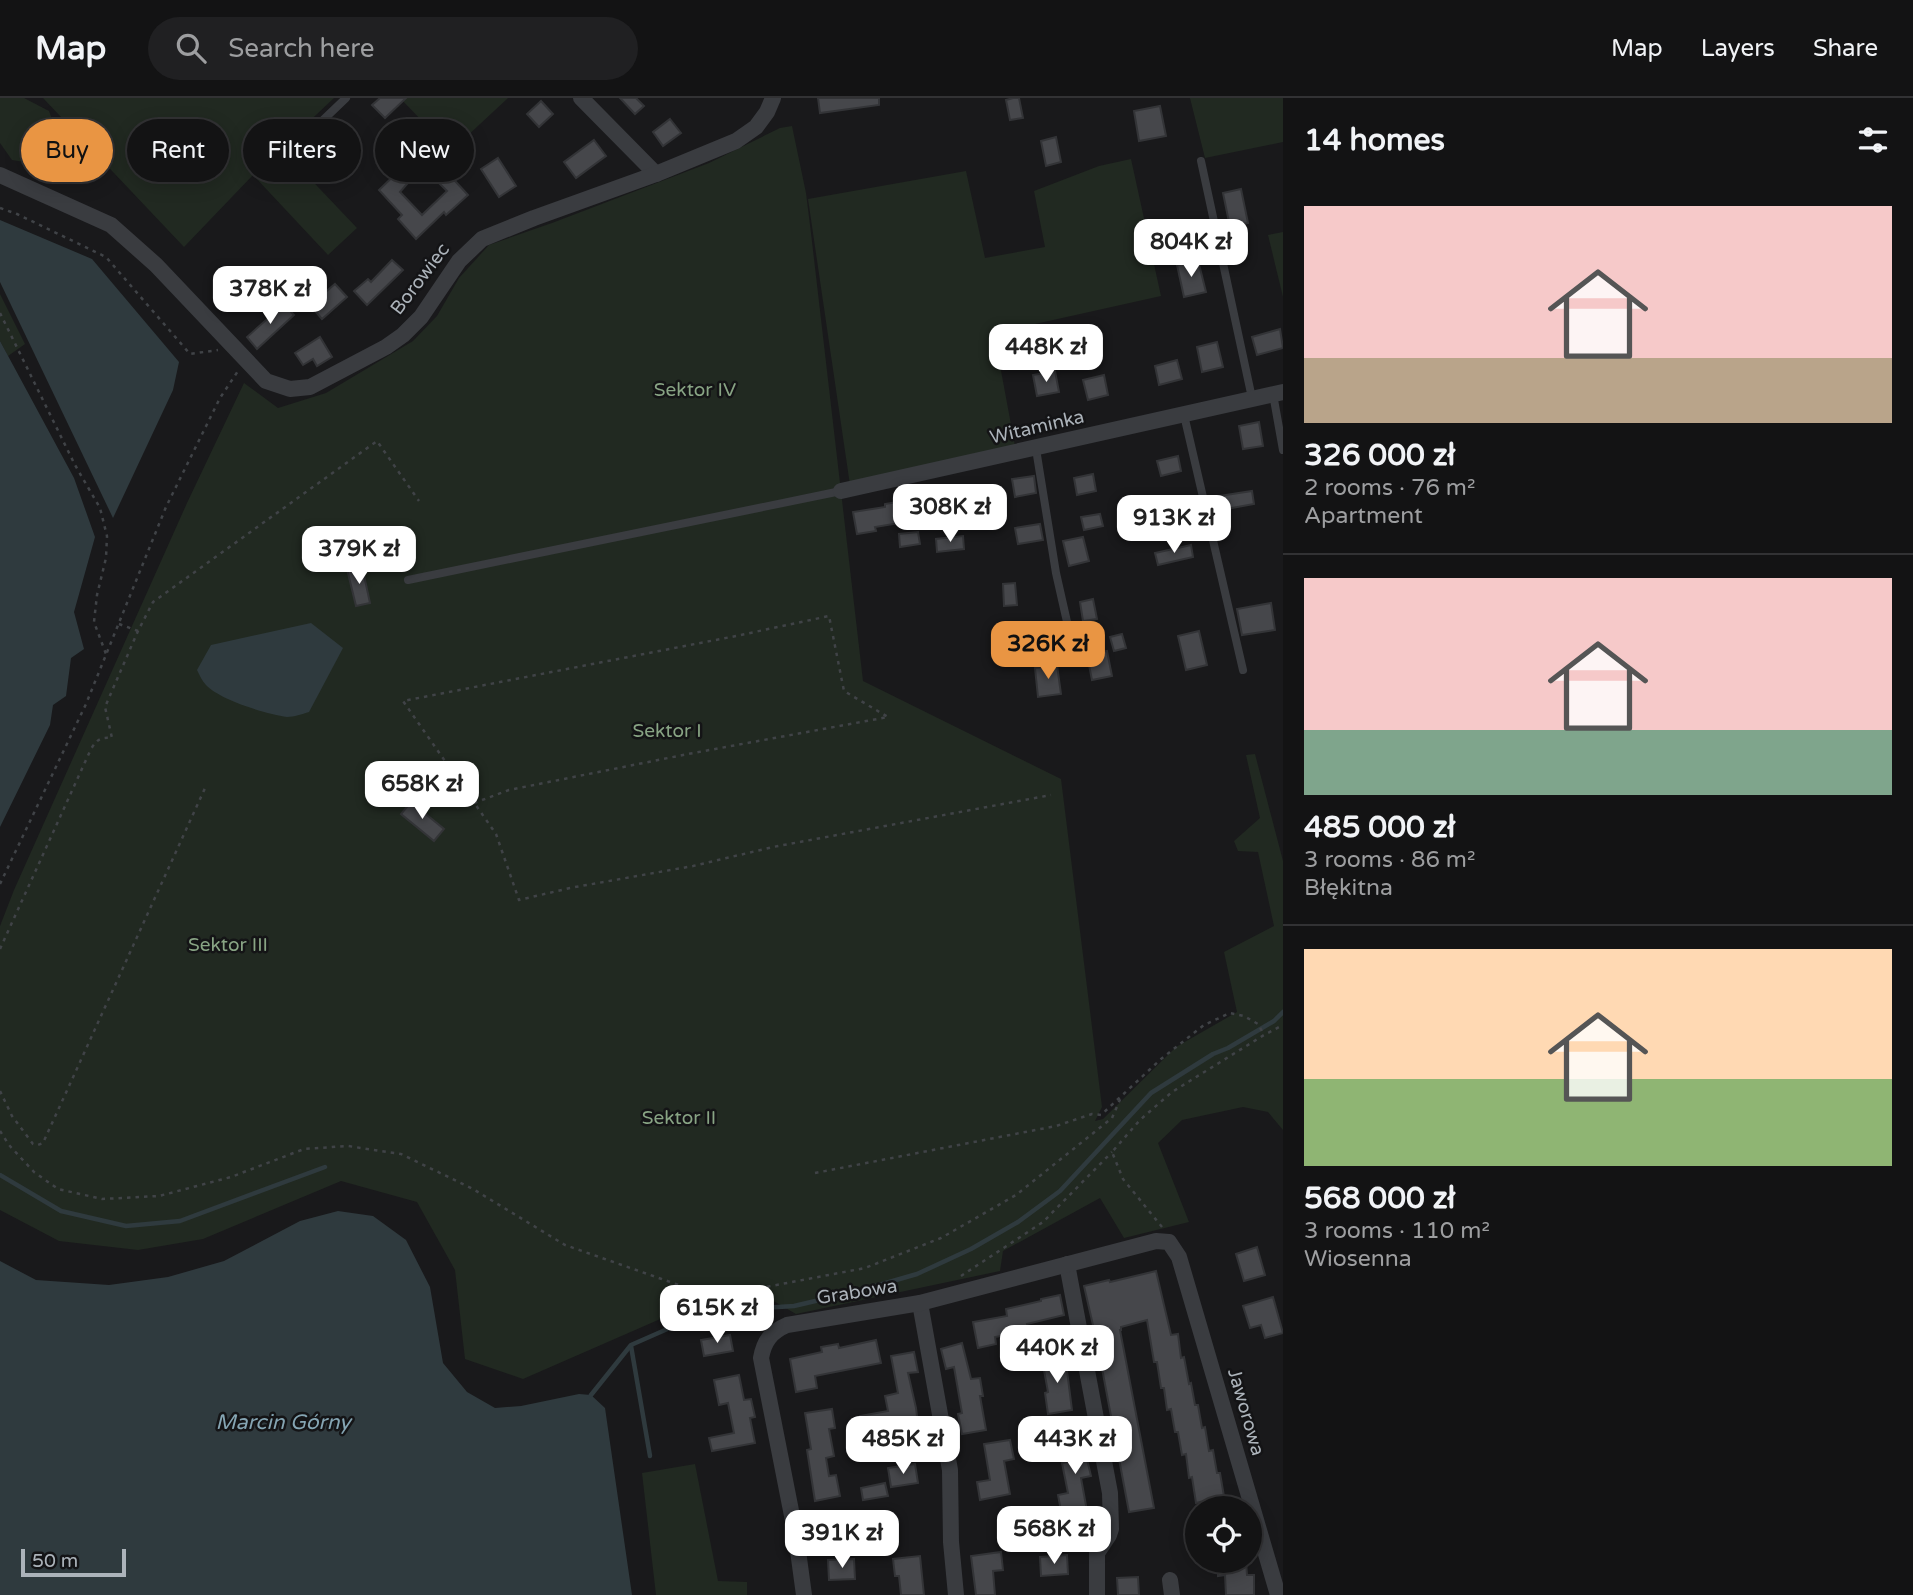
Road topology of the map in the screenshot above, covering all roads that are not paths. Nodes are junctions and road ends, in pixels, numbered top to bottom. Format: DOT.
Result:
graph roads {
  1 [pos="346,98"];
  2 [pos="581,98"];
  3 [pos="773,98"];
  4 [pos="324,119"];
  5 [pos="1201,161"];
  6 [pos="656,174"];
  7 [pos="0,175"];
  8 [pos="1278,393"];
  9 [pos="1252,398"];
  10 [pos="1184,415"];
  11 [pos="1036,449"];
  12 [pos="1283,450"];
  13 [pos="841,491"];
  14 [pos="408,580"];
  15 [pos="1072,644"];
  16 [pos="1243,670"];
  17 [pos="1169,1242"];
  18 [pos="1067,1264"];
  19 [pos="920,1303"];
  20 [pos="804,1595"];
  21 [pos="956,1595"];
  22 [pos="1097,1595"];
  23 [pos="1278,1595"];
  1 -- 4 [label="lane"];
  2 -- 6 [label="street"];
  3 -- 6 [label="street, Borowiec"];
  5 -- 9 [label="lane"];
  6 -- 7 [label="street, Borowiec"];
  8 -- 9 [label="street, Witaminka"];
  8 -- 12 [label="lane"];
  9 -- 10 [label="street, Witaminka"];
  10 -- 11 [label="street, Witaminka"];
  10 -- 16 [label="lane"];
  11 -- 13 [label="street, Witaminka"];
  11 -- 15 [label="lane"];
  13 -- 14 [label="lane"];
  17 -- 18 [label="street, Grabowa"];
  17 -- 23 [label="street, Jaworowa"];
  18 -- 19 [label="street, Grabowa"];
  18 -- 22 [label="street"];
  19 -- 20 [label="street, Grabowa"];
  19 -- 21 [label="street"];
}
